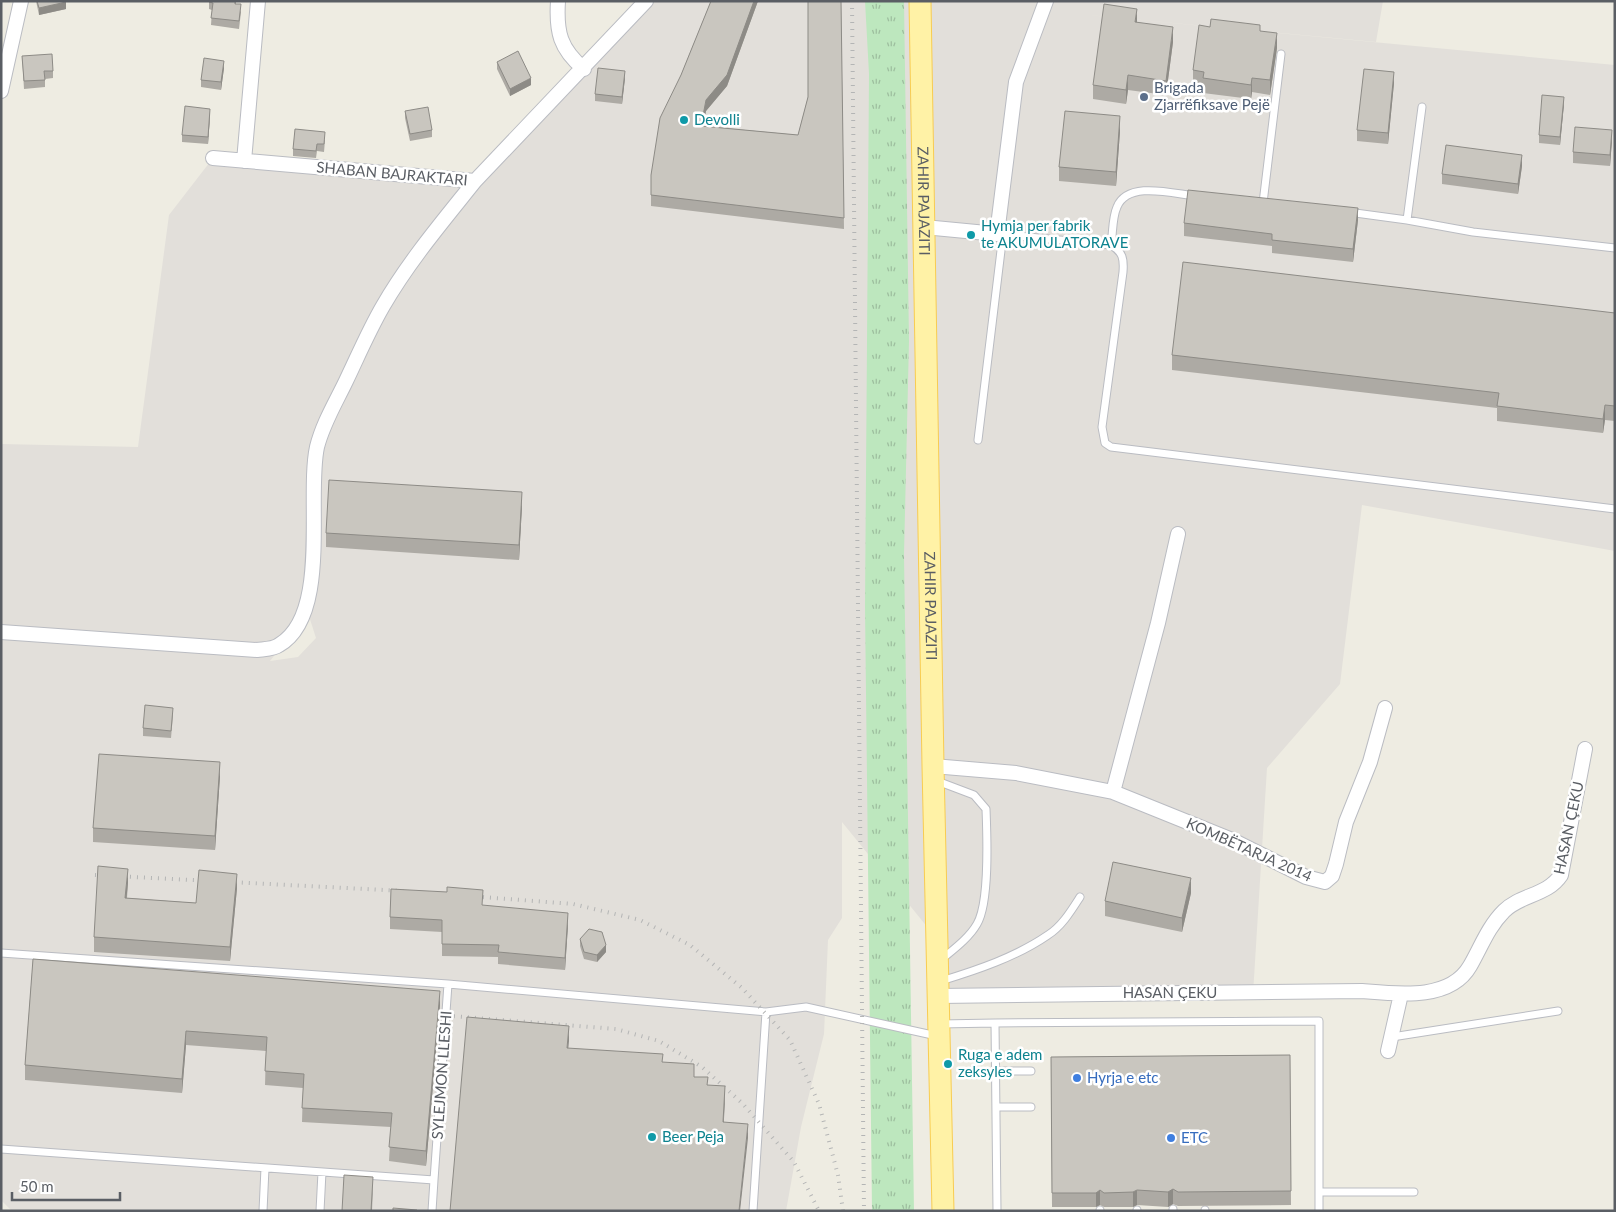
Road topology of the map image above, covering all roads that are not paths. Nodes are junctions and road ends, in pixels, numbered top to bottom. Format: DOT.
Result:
graph roads {
  1 [pos="21,1"];
  2 [pos="258,1"];
  3 [pos="558,1"];
  4 [pos="646,1"];
  5 [pos="920,1"];
  6 [pos="1045,3"];
  7 [pos="1281,54"];
  8 [pos="584,69"];
  9 [pos="1,91"];
  10 [pos="1422,107"];
  11 [pos="213,158"];
  12 [pos="244,161"];
  13 [pos="475,181"];
  14 [pos="1205,197"];
  15 [pos="1254,202"];
  16 [pos="1264,202"];
  17 [pos="1273,204"];
  18 [pos="1339,211"];
  19 [pos="1407,220"];
  20 [pos="924,227"];
  21 [pos="1000,234"];
  22 [pos="1111,245"];
  23 [pos="1615,248"];
  24 [pos="978,440"];
  25 [pos="1615,509"];
  26 [pos="1178,534"];
  27 [pos="1,632"];
  28 [pos="1385,708"];
  29 [pos="1585,749"];
  30 [pos="933,773"];
  31 [pos="1113,792"];
  32 [pos="1080,897"];
  33 [pos="1,954"];
  34 [pos="938,980"];
  35 [pos="448,984"];
  36 [pos="1401,994"];
  37 [pos="1558,1011"];
  38 [pos="766,1012"];
  39 [pos="995,1023"];
  40 [pos="939,1030"];
  41 [pos="1392,1036"];
  42 [pos="1388,1051"];
  43 [pos="995,1071"];
  44 [pos="1031,1071"];
  45 [pos="996,1107"];
  46 [pos="1031,1107"];
  47 [pos="1,1149"];
  48 [pos="265,1168"];
  49 [pos="322,1172"];
  50 [pos="434,1180"];
  51 [pos="1320,1192"];
  52 [pos="1414,1192"];
  53 [pos="263,1211"];
  54 [pos="320,1211"];
  55 [pos="432,1211"];
  56 [pos="753,1211"];
  57 [pos="943,1211"];
  58 [pos="996,1211"];
  59 [pos="1319,1211"];
  1 -- 9 [label="street"];
  2 -- 12 [label="street"];
  3 -- 8 [label="street"];
  4 -- 8 [label="street, SHABAN BAJRAKTARI"];
  5 -- 20 [label="main road, ZAHIR PAJAZITI"];
  6 -- 21 [label="street"];
  7 -- 16 [label="lane"];
  8 -- 13 [label="street, SHABAN BAJRAKTARI"];
  10 -- 19 [label="lane"];
  11 -- 12 [label="street, SHABAN BAJRAKTARI"];
  12 -- 13 [label="street, SHABAN BAJRAKTARI"];
  13 -- 27 [label="street"];
  14 -- 22 [label="lane"];
  15 -- 16 [label="lane"];
  16 -- 17 [label="lane"];
  18 -- 19 [label="lane"];
  19 -- 23 [label="lane"];
  20 -- 21 [label="street"];
  20 -- 30 [label="main road, ZAHIR PAJAZITI"];
  21 -- 22 [label="lane"];
  21 -- 24 [label="lane"];
  22 -- 25 [label="lane"];
  26 -- 31 [label="street"];
  28 -- 31 [label="street, KOMBËTARJA 2014"];
  29 -- 36 [label="street, HASAN ÇEKU"];
  30 -- 31 [label="street, KOMBËTARJA 2014"];
  30 -- 34 [label="main road, ZAHIR PAJAZITI"];
  30 -- 34 [label="lane"];
  32 -- 34 [label="lane"];
  33 -- 35 [label="lane"];
  34 -- 36 [label="street, HASAN ÇEKU"];
  34 -- 40 [label="main road, ZAHIR PAJAZITI"];
  35 -- 38 [label="lane"];
  35 -- 50 [label="lane, SYLEJMON LLESHI"];
  36 -- 41 [label="street"];
  37 -- 41 [label="lane"];
  38 -- 40 [label="lane"];
  38 -- 56 [label="lane"];
  39 -- 40 [label="lane"];
  39 -- 43 [label="lane"];
  39 -- 51 [label="lane"];
  40 -- 57 [label="main road, ZAHIR PAJAZITI"];
  41 -- 42 [label="street"];
  43 -- 44 [label="lane"];
  43 -- 45 [label="lane"];
  45 -- 46 [label="lane"];
  45 -- 58 [label="lane"];
  47 -- 48 [label="lane"];
  48 -- 49 [label="lane"];
  48 -- 53 [label="lane"];
  49 -- 50 [label="lane"];
  49 -- 54 [label="lane"];
  50 -- 55 [label="lane, SYLEJMON LLESHI"];
  51 -- 52 [label="lane"];
  51 -- 59 [label="lane"];
}
